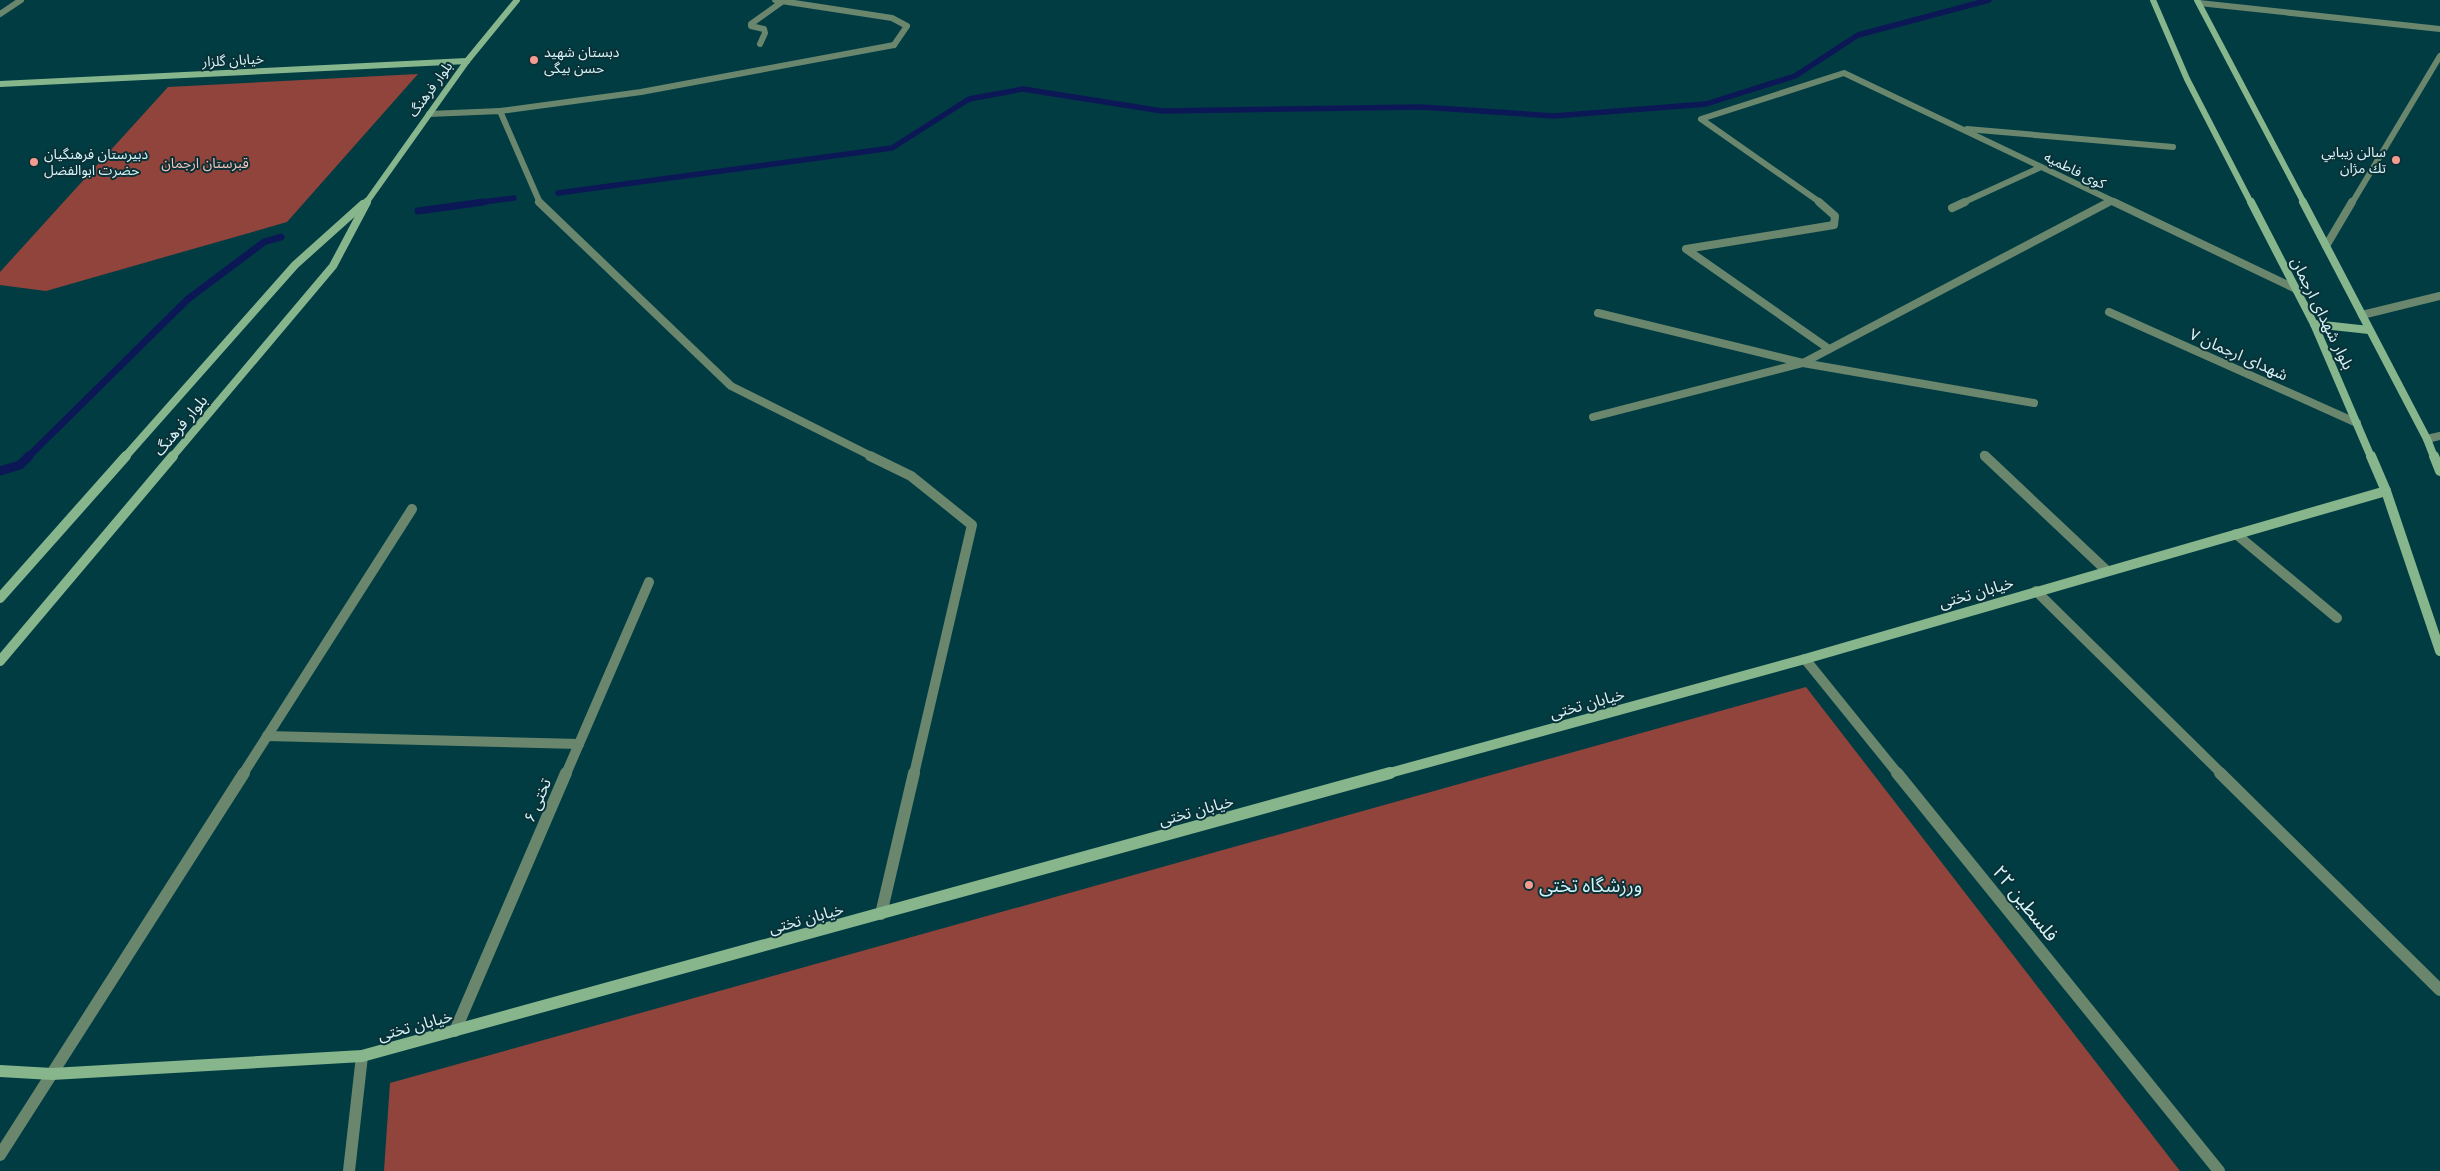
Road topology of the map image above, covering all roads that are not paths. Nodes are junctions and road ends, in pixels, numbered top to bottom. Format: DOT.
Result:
graph roads {
  1 [pos="21,0"];
  2 [pos="517,0"];
  3 [pos="775,0"];
  4 [pos="2153,0"];
  5 [pos="783,1"];
  6 [pos="799,2"];
  7 [pos="2198,2"];
  8 [pos="0,4"];
  9 [pos="14,4"];
  10 [pos="0,14"];
  11 [pos="2440,29"];
  12 [pos="760,44"];
  13 [pos="2440,56"];
  14 [pos="467,62"];
  15 [pos="0,84"];
  16 [pos="500,112"];
  17 [pos="429,114"];
  18 [pos="1959,128"];
  19 [pos="2173,147"];
  20 [pos="2041,167"];
  21 [pos="369,198"];
  22 [pos="2111,201"];
  23 [pos="1952,208"];
  24 [pos="2326,246"];
  25 [pos="2296,289"];
  26 [pos="2440,296"];
  27 [pos="2109,312"];
  28 [pos="1598,313"];
  29 [pos="2362,314"];
  30 [pos="2314,324"];
  31 [pos="2368,330"];
  32 [pos="1829,349"];
  33 [pos="1803,363"];
  34 [pos="2034,402"];
  35 [pos="1593,417"];
  36 [pos="2357,423"];
  37 [pos="2440,436"];
  38 [pos="2427,439"];
  39 [pos="1984,455"];
  40 [pos="2440,471"];
  41 [pos="2386,491"];
  42 [pos="412,509"];
  43 [pos="2236,534"];
  44 [pos="2107,571"];
  45 [pos="649,582"];
  46 [pos="2036,591"];
  47 [pos="0,598"];
  48 [pos="2338,618"];
  49 [pos="2440,651"];
  50 [pos="1804,659"];
  51 [pos="0,661"];
  52 [pos="268,736"];
  53 [pos="579,744"];
  54 [pos="881,914"];
  55 [pos="2440,990"];
  56 [pos="455,1031"];
  57 [pos="362,1056"];
  58 [pos="0,1071"];
  59 [pos="52,1074"];
  60 [pos="0,1155"];
  61 [pos="349,1171"];
  62 [pos="2218,1171"];
  1 -- 9 [label="street"];
  2 -- 14 [label="main road, بلوار فرهنگ"];
  3 -- 5 [label="street"];
  4 -- 25 [label="main road, بلوار شهدای ارجمان"];
  5 -- 6 [label="street"];
  5 -- 12 [label="street"];
  6 -- 16 [label="street"];
  7 -- 11 [label="street"];
  7 -- 24 [label="main road, بلوار شهدای ارجمان"];
  8 -- 9 [label="street"];
  9 -- 10 [label="street"];
  13 -- 24 [label="street"];
  14 -- 15 [label="main road, خیابان گلزار"];
  14 -- 17 [label="main road, بلوار فرهنگ"];
  16 -- 17 [label="street"];
  16 -- 54 [label="street"];
  17 -- 21 [label="main road, بلوار فرهنگ"];
  18 -- 19 [label="street"];
  18 -- 20 [label="street, کوی فاطمیه"];
  18 -- 32 [label="street, کوی فاطمیه"];
  20 -- 22 [label="street, کوی فاطمیه"];
  20 -- 23 [label="street"];
  21 -- 47 [label="main road, بلوار فرهنگ"];
  21 -- 51 [label="main road, بلوار فرهنگ"];
  22 -- 25 [label="street, کوی فاطمیه"];
  22 -- 32 [label="street"];
  24 -- 29 [label="main road, بلوار شهدای ارجمان"];
  25 -- 30 [label="main road, بلوار شهدای ارجمان"];
  26 -- 29 [label="street"];
  27 -- 36 [label="street, شهدای ارجمان ۷"];
  28 -- 33 [label="street"];
  29 -- 31 [label="main road, بلوار شهدای ارجمان"];
  30 -- 31 [label="main road"];
  30 -- 36 [label="main road, بلوار شهدای ارجمان"];
  31 -- 38 [label="main road, بلوار شهدای ارجمان"];
  32 -- 33 [label="street"];
  33 -- 34 [label="street"];
  33 -- 35 [label="street"];
  36 -- 41 [label="main road, بلوار شهدای ارجمان"];
  37 -- 38 [label="street"];
  38 -- 40 [label="main road, بلوار شهدای ارجمان"];
  39 -- 44 [label="street"];
  41 -- 43 [label="main road, خیابان تختی"];
  41 -- 49 [label="main road, بلوار شهدای ارجمان"];
  42 -- 52 [label="street"];
  43 -- 44 [label="main road, خیابان تختی"];
  43 -- 48 [label="street"];
  44 -- 46 [label="main road, خیابان تختی"];
  45 -- 53 [label="street, تختی ۶"];
  46 -- 50 [label="main road, خیابان تختی"];
  46 -- 55 [label="street"];
  50 -- 54 [label="main road, خیابان تختی"];
  50 -- 62 [label="street, فلسطین ۲۲"];
  52 -- 53 [label="street"];
  52 -- 59 [label="street"];
  53 -- 56 [label="street, تختی ۶"];
  54 -- 56 [label="main road, خیابان تختی"];
  56 -- 57 [label="main road, خیابان تختی"];
  57 -- 59 [label="main road, خیابان تختی"];
  57 -- 61 [label="street"];
  58 -- 59 [label="main road, خیابان تختی"];
  59 -- 60 [label="street"];
}
